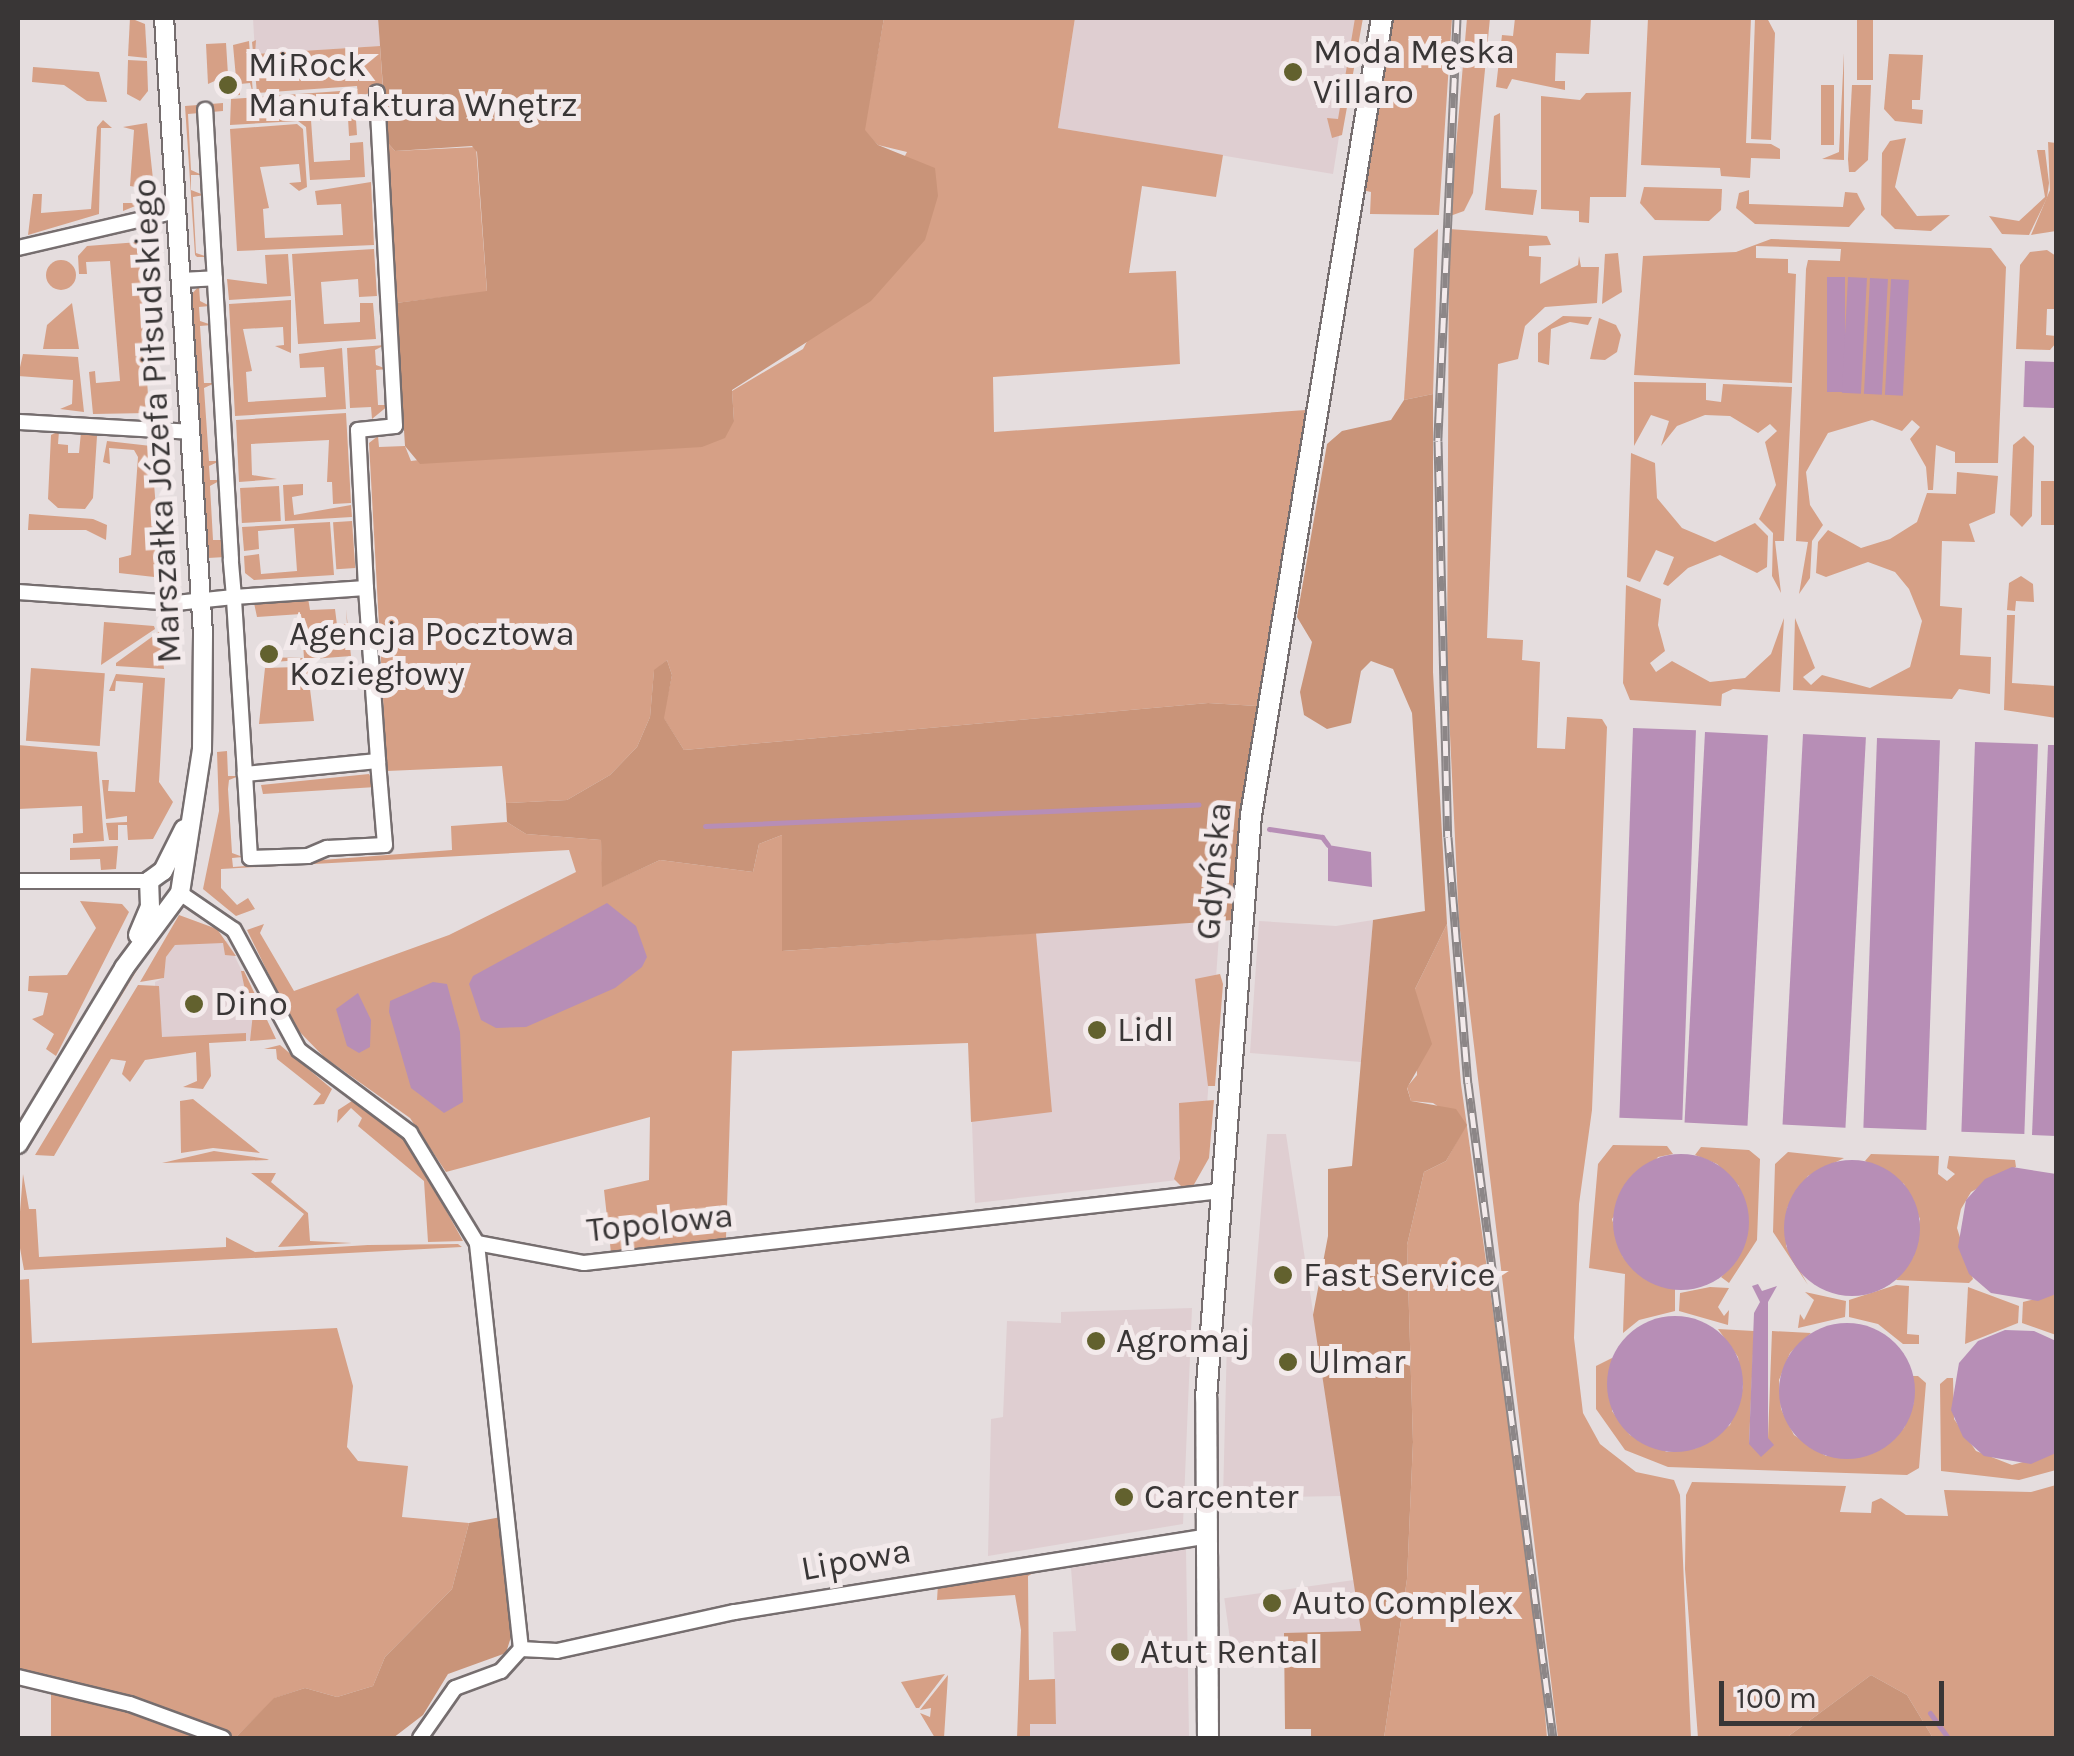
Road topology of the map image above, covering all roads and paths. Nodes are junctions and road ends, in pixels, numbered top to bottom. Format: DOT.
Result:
graph roads {
  1 [pos="164,18"];
  2 [pos="1382,18"];
  3 [pos="377,92"];
  4 [pos="205,110"];
  5 [pos="177,211"];
  6 [pos="18,248"];
  7 [pos="215,278"];
  8 [pos="181,280"];
  9 [pos="18,422"];
  10 [pos="191,432"];
  11 [pos="366,588"];
  12 [pos="18,592"];
  13 [pos="234,597"];
  14 [pos="201,601"];
  15 [pos="378,761"];
  16 [pos="245,774"];
  17 [pos="18,880"];
  18 [pos="166,887"];
  19 [pos="18,1144"];
  20 [pos="1221,1191"];
  21 [pos="478,1243"];
  22 [pos="1204,1537"];
  23 [pos="521,1649"];
  24 [pos="18,1677"];
  25 [pos="223,1738"];
  26 [pos="420,1738"];
  27 [pos="1208,1738"];
  1 -- 5 [label="street, Marszałka Józefa Piłsudskiego"];
  2 -- 20 [label="main road, Gdyńska"];
  3 -- 11 [label="street"];
  4 -- 7 [label="street"];
  5 -- 6 [label="street"];
  5 -- 8 [label="street, Marszałka Józefa Piłsudskiego"];
  7 -- 8 [label="street"];
  7 -- 13 [label="street"];
  8 -- 10 [label="street, Marszałka Józefa Piłsudskiego"];
  9 -- 10 [label="street"];
  10 -- 14 [label="street, Marszałka Józefa Piłsudskiego"];
  11 -- 13 [label="street"];
  11 -- 15 [label="street"];
  12 -- 14 [label="street"];
  13 -- 14 [label="street"];
  13 -- 16 [label="street"];
  14 -- 18 [label="street, Marszałka Józefa Piłsudskiego"];
  15 -- 16 [label="street"];
  15 -- 16 [label="street"];
  17 -- 18 [label="street"];
  18 -- 19 [label="street, Marszałka Józefa Piłsudskiego"];
  18 -- 21 [label="street"];
  20 -- 21 [label="street, Topolowa"];
  20 -- 22 [label="main road, Gdyńska"];
  21 -- 23 [label="street"];
  22 -- 23 [label="street, Lipowa"];
  22 -- 27 [label="main road, Gdyńska"];
  23 -- 26 [label="street"];
  24 -- 25 [label="street"];
}
